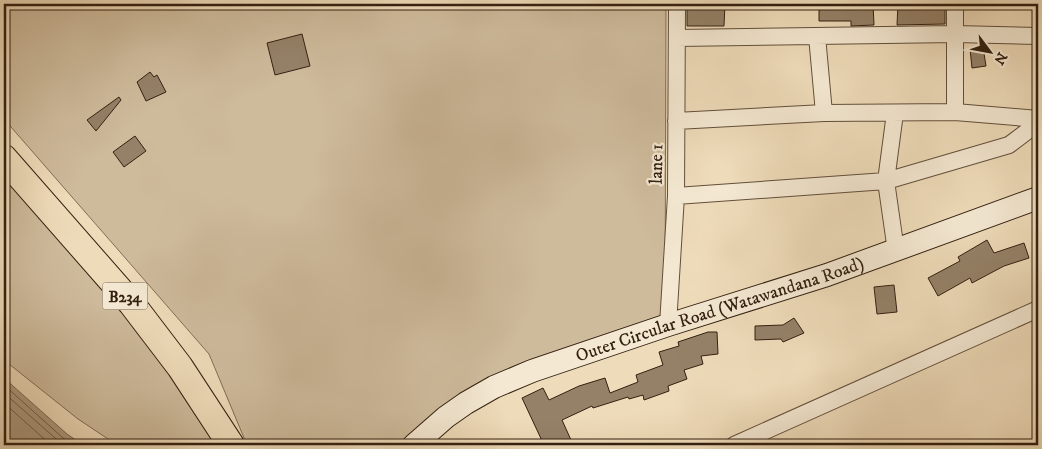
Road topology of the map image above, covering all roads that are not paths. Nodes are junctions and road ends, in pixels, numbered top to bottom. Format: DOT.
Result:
graph roads {
  1 [pos="677,4"];
  2 [pos="955,4"];
  3 [pos="955,34"];
  4 [pos="817,36"];
  5 [pos="1038,36"];
  6 [pos="677,38"];
  7 [pos="955,112"];
  8 [pos="824,113"];
  9 [pos="894,113"];
  10 [pos="1038,119"];
  11 [pos="676,121"];
  12 [pos="1038,123"];
  13 [pos="4,158"];
  14 [pos="886,181"];
  15 [pos="676,196"];
  16 [pos="1038,198"];
  17 [pos="896,251"];
  18 [pos="1038,309"];
  19 [pos="668,325"];
  20 [pos="231,445"];
  21 [pos="414,445"];
  22 [pos="734,445"];
  1 -- 6 [label="street, lane 1"];
  2 -- 3 [label="street"];
  3 -- 4 [label="street"];
  3 -- 5 [label="street"];
  3 -- 7 [label="street"];
  4 -- 6 [label="street"];
  4 -- 8 [label="street"];
  6 -- 11 [label="street, lane 1"];
  7 -- 9 [label="street"];
  7 -- 10 [label="street"];
  8 -- 9 [label="street"];
  8 -- 11 [label="street"];
  9 -- 14 [label="street"];
  11 -- 15 [label="street, lane 1"];
  12 -- 14 [label="street"];
  13 -- 20 [label="main road, B234"];
  14 -- 15 [label="street"];
  14 -- 17 [label="street"];
  15 -- 19 [label="street, lane 1"];
  16 -- 17 [label="main road, Outer Circular Road (Watawandana Road)"];
  17 -- 19 [label="main road, Outer Circular Road (Watawandana Road)"];
  18 -- 22 [label="street"];
  19 -- 21 [label="main road, Outer Circular Road (Watawandana Road)"];
}
